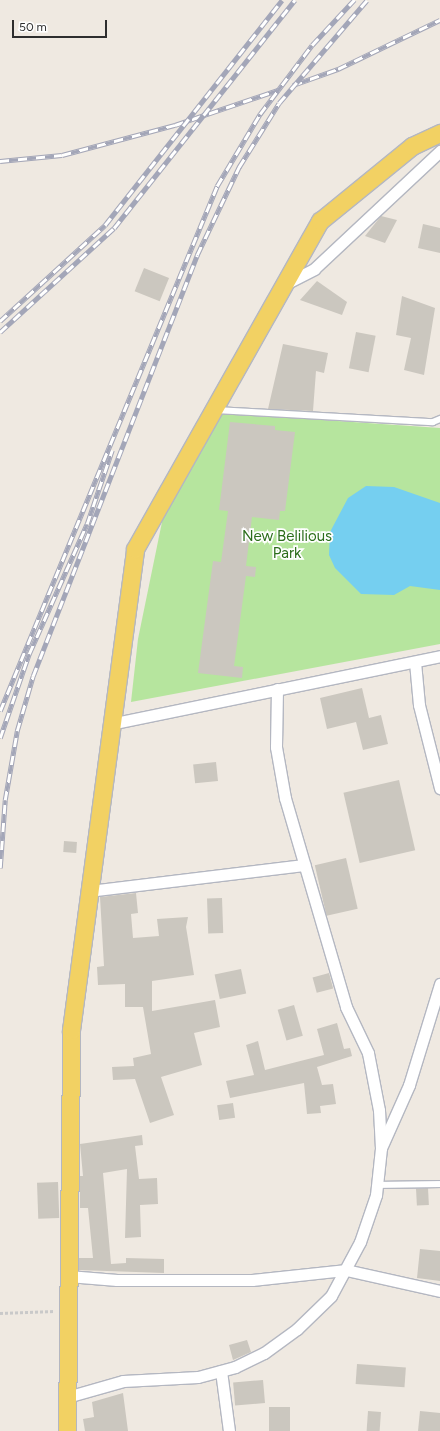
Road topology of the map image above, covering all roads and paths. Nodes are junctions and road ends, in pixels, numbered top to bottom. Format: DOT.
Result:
graph roads {
  1 [pos="440,133"];
  2 [pos="438,155"];
  3 [pos="284,285"];
  4 [pos="214,410"];
  5 [pos="440,419"];
  6 [pos="440,656"];
  7 [pos="415,662"];
  8 [pos="277,689"];
  9 [pos="110,724"];
  10 [pos="440,788"];
  11 [pos="304,865"];
  12 [pos="89,891"];
  13 [pos="440,984"];
  14 [pos="381,1148"];
  15 [pos="440,1184"];
  16 [pos="377,1185"];
  17 [pos="346,1270"];
  18 [pos="68,1276"];
  19 [pos="440,1291"];
  20 [pos="68,1311"];
  21 [pos="0,1313"];
  22 [pos="221,1371"];
  23 [pos="67,1397"];
  24 [pos="67,1431"];
  25 [pos="229,1431"];
  1 -- 3 [label="main road"];
  2 -- 3 [label="street"];
  3 -- 4 [label="main road"];
  4 -- 5 [label="lane"];
  4 -- 9 [label="main road"];
  6 -- 7 [label="street"];
  7 -- 8 [label="street"];
  7 -- 10 [label="street"];
  8 -- 9 [label="street"];
  8 -- 11 [label="street"];
  9 -- 12 [label="main road"];
  11 -- 12 [label="street"];
  11 -- 14 [label="street"];
  12 -- 18 [label="main road"];
  13 -- 14 [label="street"];
  14 -- 16 [label="street"];
  15 -- 16 [label="lane"];
  16 -- 17 [label="street"];
  17 -- 18 [label="street"];
  17 -- 19 [label="street"];
  17 -- 22 [label="street"];
  18 -- 20 [label="main road"];
  20 -- 21 [label="path"];
  20 -- 23 [label="main road"];
  22 -- 23 [label="street"];
  22 -- 25 [label="street"];
  23 -- 24 [label="main road"];
}
